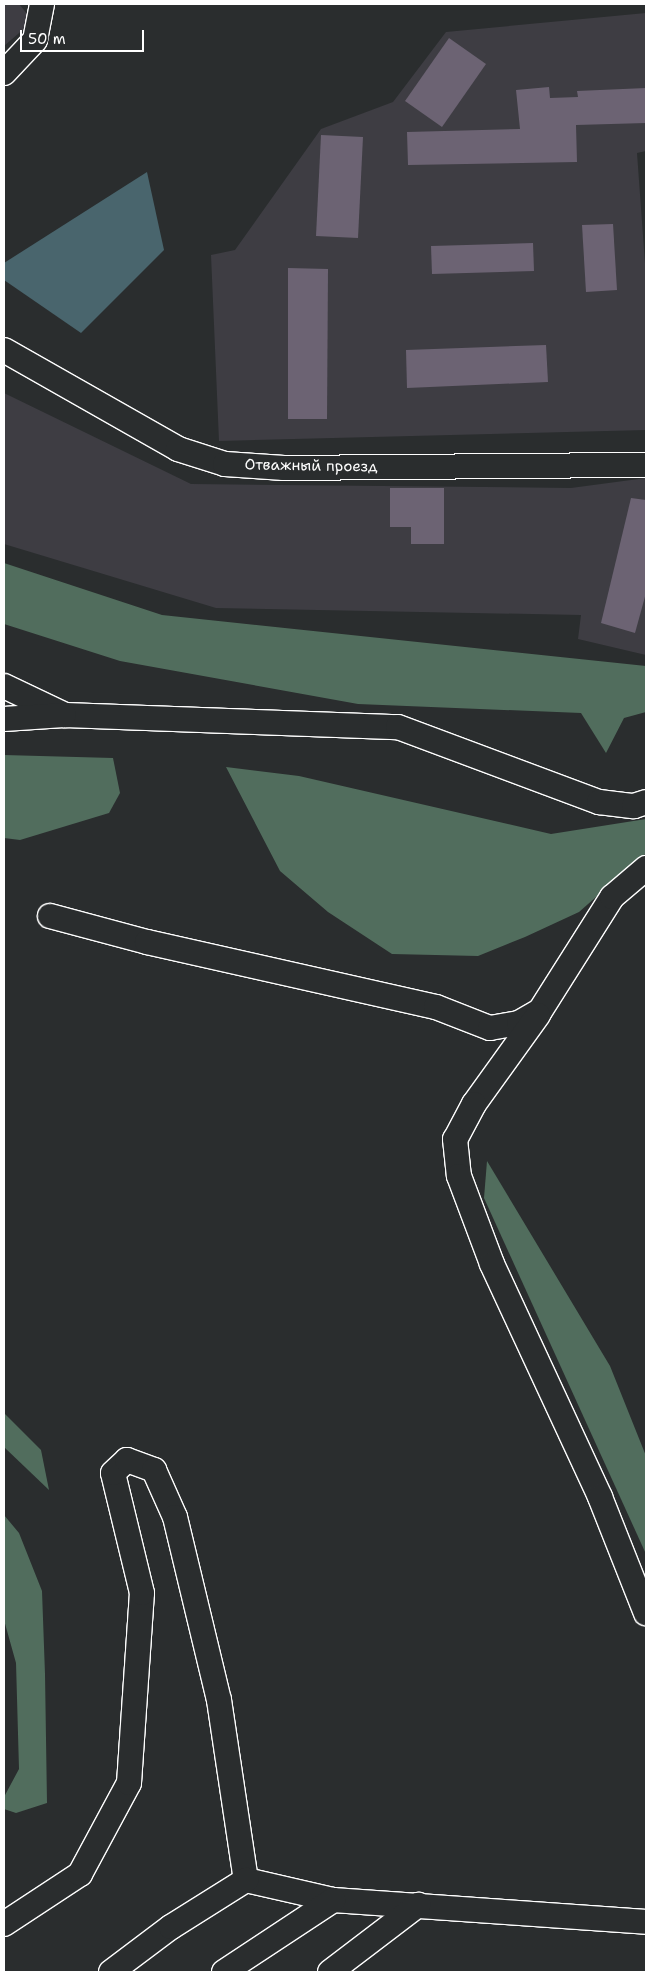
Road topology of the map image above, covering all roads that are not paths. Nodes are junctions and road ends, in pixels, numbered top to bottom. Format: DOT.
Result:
graph roads {
  1 [pos="42,4"];
  2 [pos="4,73"];
  3 [pos="4,350"];
  4 [pos="646,465"];
  5 [pos="4,686"];
  6 [pos="66,715"];
  7 [pos="4,719"];
  8 [pos="646,802"];
  9 [pos="646,868"];
  10 [pos="50,916"];
  11 [pos="540,1011"];
  12 [pos="646,1613"];
  13 [pos="246,1880"];
  14 [pos="333,1900"];
  15 [pos="418,1905"];
  16 [pos="646,1922"];
  17 [pos="4,1924"];
  18 [pos="111,1972"];
  19 [pos="224,1972"];
  20 [pos="330,1972"];
  1 -- 2 [label="street"];
  3 -- 4 [label="street, Отважный проезд"];
  5 -- 6 [label="street"];
  6 -- 7 [label="street"];
  6 -- 8 [label="street"];
  9 -- 11 [label="street"];
  10 -- 11 [label="street"];
  11 -- 12 [label="street"];
  13 -- 14 [label="street"];
  13 -- 17 [label="street"];
  13 -- 18 [label="street"];
  14 -- 15 [label="street"];
  14 -- 19 [label="street"];
  15 -- 16 [label="street"];
  15 -- 20 [label="street"];
}
